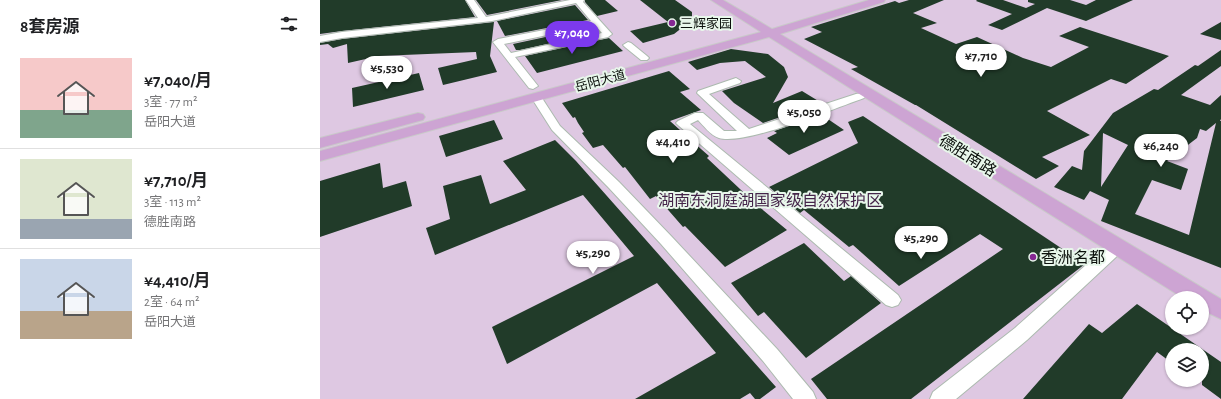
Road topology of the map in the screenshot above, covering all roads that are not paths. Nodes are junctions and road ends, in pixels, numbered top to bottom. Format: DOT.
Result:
graph roads {
  1 [pos="470,0"];
  2 [pos="579,0"];
  3 [pos="704,0"];
  4 [pos="716,0"];
  5 [pos="853,0"];
  6 [pos="880,0"];
  7 [pos="483,19"];
  8 [pos="596,22"];
  9 [pos="761,32"];
  10 [pos="616,35"];
  11 [pos="320,39"];
  12 [pos="628,45"];
  13 [pos="509,56"];
  14 [pos="644,58"];
  15 [pos="736,81"];
  16 [pos="534,92"];
  17 [pos="860,96"];
  18 [pos="747,134"];
  19 [pos="320,143"];
  20 [pos="320,156"];
  21 [pos="1110,253"];
  22 [pos="1171,291"];
  23 [pos="892,300"];
  24 [pos="1221,310"];
  25 [pos="1209,314"];
  26 [pos="1221,322"];
  27 [pos="806,399"];
  28 [pos="940,399"];
  1 -- 7 [label="street"];
  2 -- 7 [label="street"];
  2 -- 8 [label="street"];
  2 -- 10 [label="street"];
  3 -- 9 [label="main road, 德胜南路"];
  4 -- 9 [label="main road, 德胜南路"];
  5 -- 9 [label="main road, 岳阳大道"];
  6 -- 9 [label="main road, 岳阳大道"];
  7 -- 11 [label="street"];
  8 -- 13 [label="street"];
  8 -- 13 [label="street"];
  9 -- 14 [label="main road, 岳阳大道"];
  9 -- 16 [label="main road, 岳阳大道"];
  9 -- 17 [label="main road, 德胜南路"];
  9 -- 24 [label="main road, 德胜南路"];
  12 -- 14 [label="street"];
  13 -- 16 [label="street"];
  14 -- 16 [label="main road, 岳阳大道"];
  15 -- 18 [label="street"];
  16 -- 19 [label="main road, 岳阳大道"];
  16 -- 20 [label="main road, 岳阳大道"];
  16 -- 27 [label="street"];
  17 -- 18 [label="street"];
  17 -- 21 [label="main road, 德胜南路"];
  18 -- 23 [label="street"];
  21 -- 22 [label="main road, 德胜南路"];
  21 -- 28 [label="street"];
  25 -- 26 [label="main road"];
}
